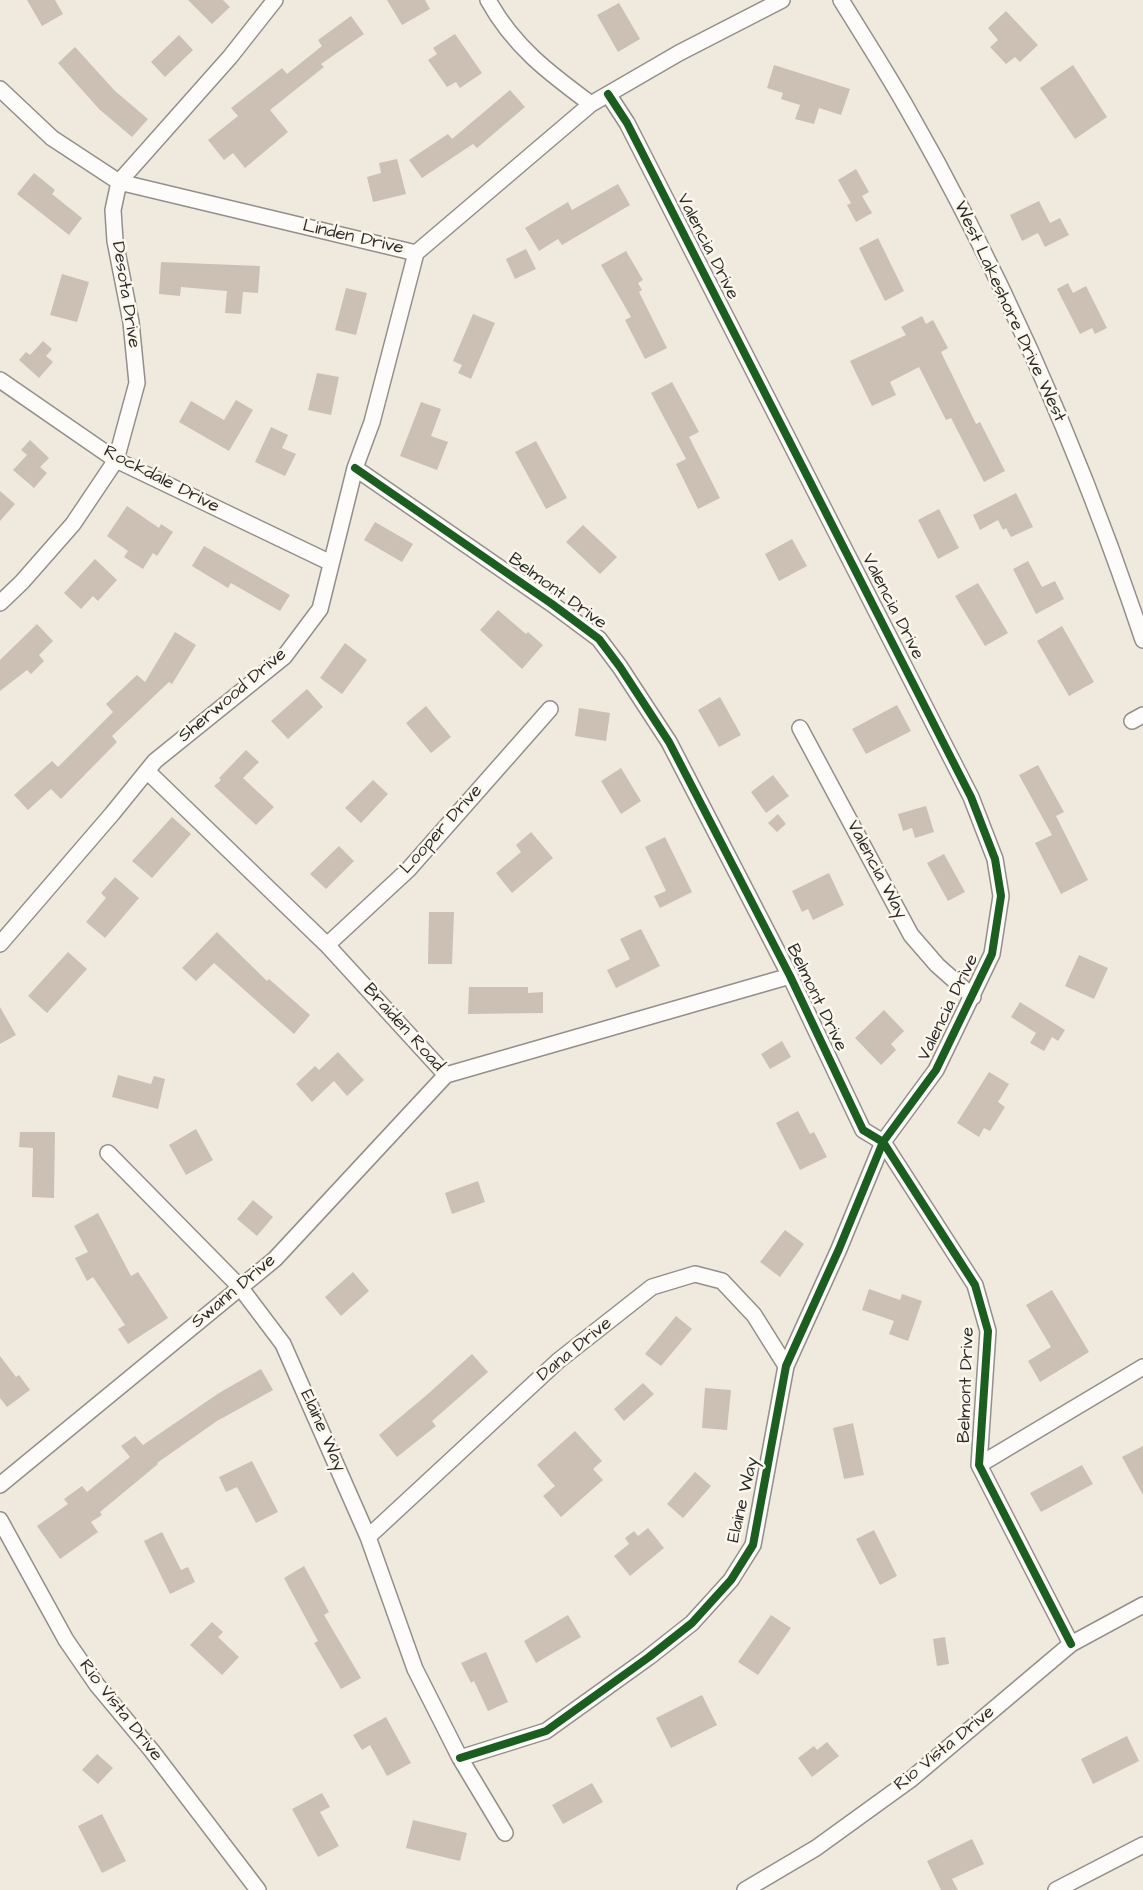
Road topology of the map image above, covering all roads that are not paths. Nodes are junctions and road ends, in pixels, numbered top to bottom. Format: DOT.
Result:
graph roads {
  1 [pos="488,0"];
  2 [pos="782,0"];
  3 [pos="841,0"];
  4 [pos="270,3"];
  5 [pos="0,90"];
  6 [pos="608,94"];
  7 [pos="591,104"];
  8 [pos="119,182"];
  9 [pos="416,253"];
  10 [pos="0,380"];
  11 [pos="116,460"];
  12 [pos="355,468"];
  13 [pos="331,564"];
  14 [pos="0,603"];
  15 [pos="1143,640"];
  16 [pos="550,709"];
  17 [pos="800,728"];
  18 [pos="147,771"];
  19 [pos="0,944"];
  20 [pos="328,945"];
  21 [pos="790,976"];
  22 [pos="973,997"];
  23 [pos="446,1076"];
  24 [pos="882,1142"];
  25 [pos="108,1153"];
  26 [pos="240,1287"];
  27 [pos="786,1366"];
  28 [pos="1143,1367"];
  29 [pos="979,1466"];
  30 [pos="0,1485"];
  31 [pos="0,1520"];
  32 [pos="368,1537"];
  33 [pos="1143,1606"];
  34 [pos="1071,1644"];
  35 [pos="460,1758"];
  36 [pos="505,1833"];
  37 [pos="1143,1845"];
  38 [pos="1085,1883"];
  39 [pos="258,1890"];
  40 [pos="745,1890"];
  41 [pos="1056,1890"];
  1 -- 7 [label="street"];
  2 -- 6 [label="street, Linden Drive"];
  3 -- 15 [label="street, West Lakeshore Drive West"];
  4 -- 8 [label="street, Desota Drive"];
  5 -- 8 [label="street, Linden Drive"];
  6 -- 7 [label="street, Linden Drive"];
  6 -- 22 [label="street, Valencia Drive"];
  7 -- 9 [label="street, Linden Drive"];
  8 -- 9 [label="street, Linden Drive"];
  8 -- 11 [label="street, Desota Drive"];
  9 -- 12 [label="street, Sherwood Drive"];
  10 -- 11 [label="street, Rockdale Drive"];
  11 -- 13 [label="street, Rockdale Drive"];
  11 -- 14 [label="street, Desota Drive"];
  12 -- 13 [label="street, Sherwood Drive"];
  12 -- 21 [label="street, Belmont Drive"];
  13 -- 18 [label="street, Sherwood Drive"];
  16 -- 20 [label="street, Looper Drive"];
  17 -- 22 [label="street, Valencia Way"];
  18 -- 19 [label="street, Sherwood Drive"];
  18 -- 20 [label="street, Braiden Road"];
  20 -- 23 [label="street, Braiden Road"];
  21 -- 23 [label="street, Braiden Road"];
  21 -- 24 [label="street, Belmont Drive"];
  22 -- 24 [label="street, Valencia Drive"];
  23 -- 26 [label="street, Swann Drive"];
  24 -- 27 [label="street, Elaine Way"];
  24 -- 29 [label="street, Belmont Drive"];
  25 -- 26 [label="street, Elaine Way"];
  26 -- 30 [label="street, Swann Drive"];
  26 -- 32 [label="street, Elaine Way"];
  27 -- 32 [label="street, Dana Drive"];
  27 -- 35 [label="street, Elaine Way"];
  28 -- 29 [label="street"];
  29 -- 34 [label="street, Belmont Drive"];
  31 -- 39 [label="street, Rio Vista Drive"];
  32 -- 35 [label="street, Elaine Way"];
  33 -- 34 [label="street, Rio Vista Drive"];
  34 -- 40 [label="street, Rio Vista Drive"];
  35 -- 36 [label="street, Elaine Way"];
  37 -- 38 [label="street"];
  38 -- 41 [label="street"];
}
